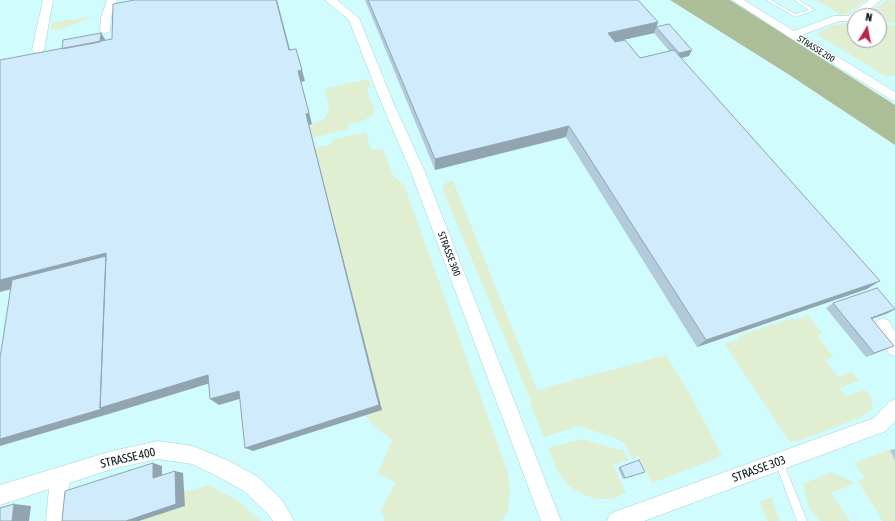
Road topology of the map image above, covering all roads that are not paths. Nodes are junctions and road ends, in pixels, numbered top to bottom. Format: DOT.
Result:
graph roads {
  1 [pos="48,0"];
  2 [pos="112,0"];
  3 [pos="330,0"];
  4 [pos="737,0"];
  5 [pos="768,0"];
  6 [pos="796,0"];
  7 [pos="876,0"];
  8 [pos="105,31"];
  9 [pos="793,35"];
  10 [pos="38,50"];
  11 [pos="895,98"];
  12 [pos="883,326"];
  13 [pos="895,348"];
  14 [pos="895,408"];
  15 [pos="778,462"];
  16 [pos="60,476"];
  17 [pos="0,495"];
  18 [pos="56,521"];
  19 [pos="284,521"];
  20 [pos="551,521"];
  21 [pos="617,521"];
  22 [pos="802,521"];
  1 -- 10 [label="street"];
  2 -- 8 [label="street"];
  3 -- 20 [label="street, STRASSE 300"];
  4 -- 9 [label="street, STRASSE 200"];
  5 -- 6 [label="lane"];
  7 -- 9 [label="street"];
  9 -- 11 [label="street, STRASSE 200"];
  12 -- 13 [label="street"];
  14 -- 15 [label="street, STRASSE 303"];
  15 -- 21 [label="street, STRASSE 303"];
  15 -- 22 [label="lane"];
  16 -- 17 [label="street, STRASSE 400"];
  16 -- 18 [label="street"];
  16 -- 19 [label="street, STRASSE 400"];
}
